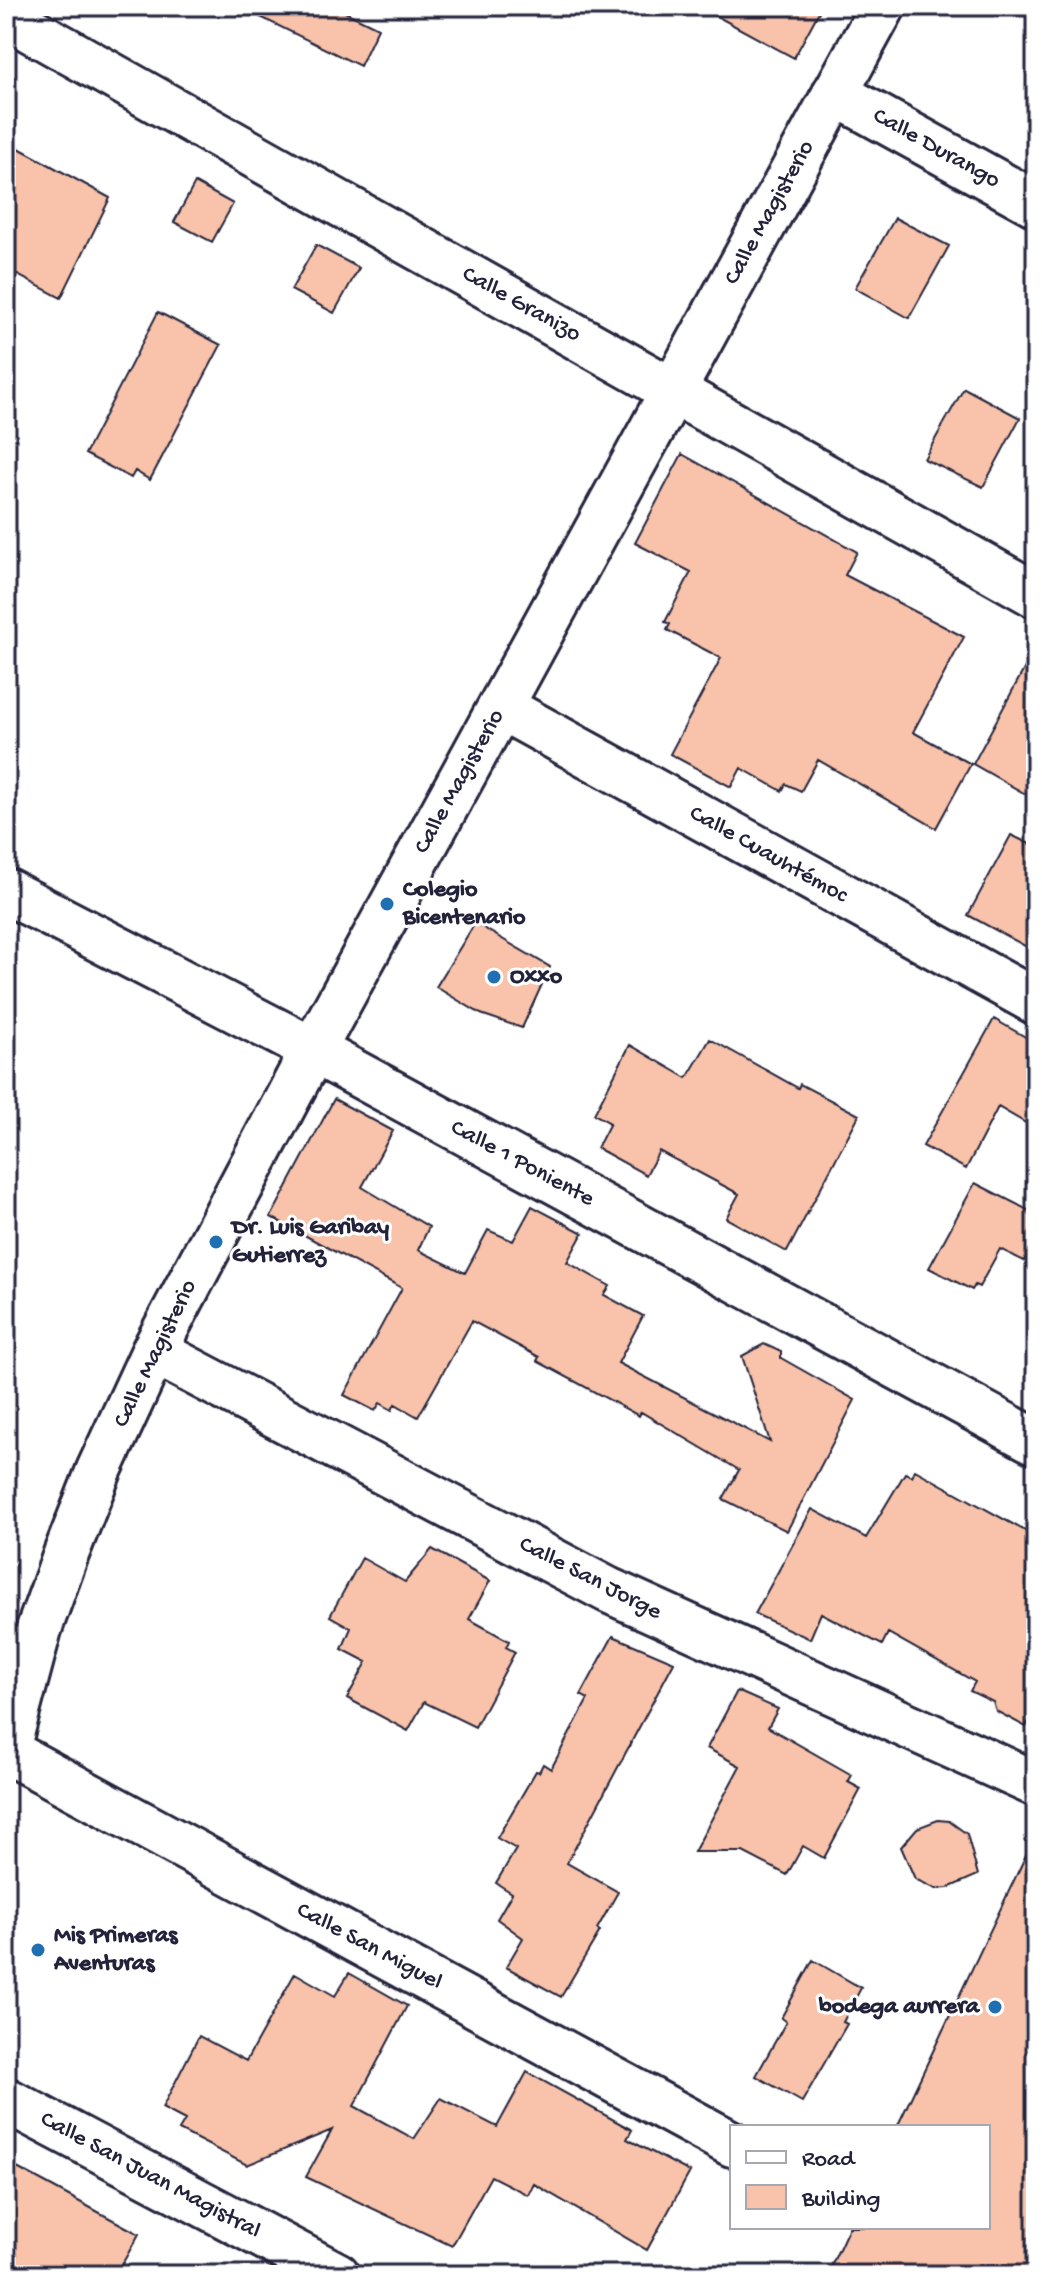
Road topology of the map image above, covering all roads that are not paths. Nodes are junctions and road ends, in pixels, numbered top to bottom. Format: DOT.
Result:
graph roads {
  1 [pos="883,6"];
  2 [pos="6,16"];
  3 [pos="835,93"];
  4 [pos="1036,204"];
  5 [pos="673,390"];
  6 [pos="1036,595"];
  7 [pos="501,707"];
  8 [pos="6,891"];
  9 [pos="1036,1002"];
  10 [pos="313,1050"];
  11 [pos="154,1351"];
  12 [pos="1036,1442"];
  13 [pos="6,1752"];
  14 [pos="1036,1784"];
  15 [pos="6,2100"];
  16 [pos="730,2143"];
  17 [pos="337,2275"];
  1 -- 3 [label="street, Calle Magisterio"];
  2 -- 5 [label="street, Calle Granizo"];
  3 -- 4 [label="street, Calle Durango"];
  3 -- 5 [label="street, Calle Magisterio"];
  5 -- 6 [label="street, Calle Granizo"];
  5 -- 7 [label="street, Calle Magisterio"];
  7 -- 9 [label="street, Calle Cuauhtémoc"];
  7 -- 10 [label="street, Calle Magisterio"];
  8 -- 10 [label="street, Calle 1 Poniente"];
  10 -- 11 [label="street, Calle Magisterio"];
  10 -- 12 [label="street, Calle 1 Poniente"];
  11 -- 13 [label="street, Calle Magisterio"];
  11 -- 14 [label="street, Calle San Jorge"];
  13 -- 16 [label="street, Calle San Miguel"];
  15 -- 17 [label="street, Calle San Juan Magistral"];
}
